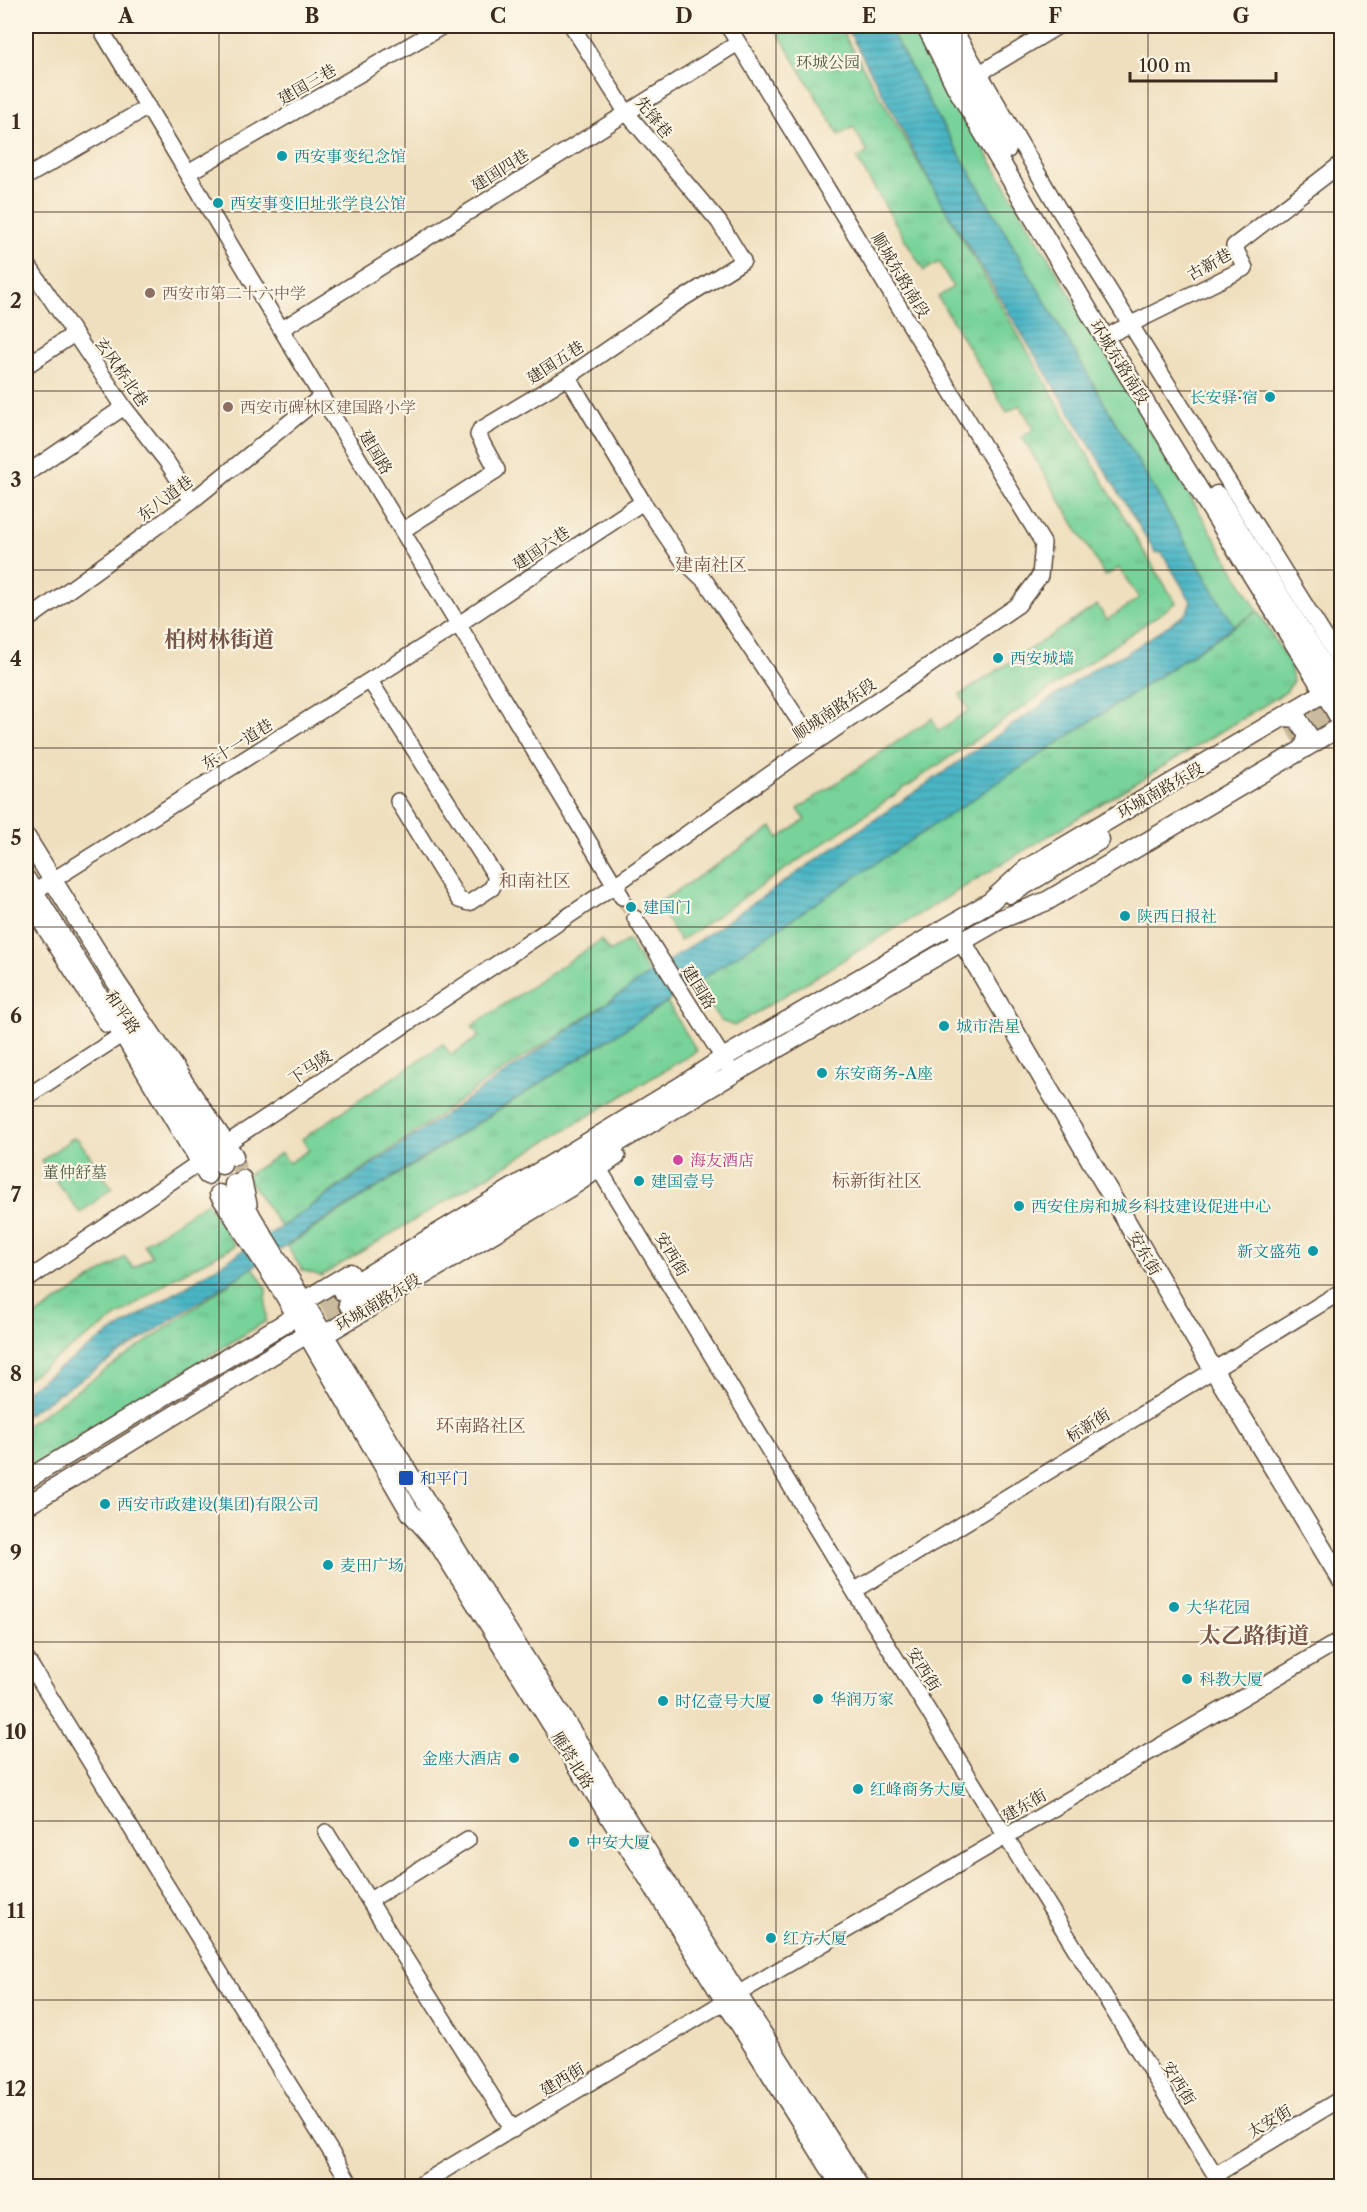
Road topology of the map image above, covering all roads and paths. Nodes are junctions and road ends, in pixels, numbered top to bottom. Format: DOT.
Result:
graph roads {
  1 [pos="443,26"];
  2 [pos="572,26"];
  3 [pos="728,26"];
  4 [pos="920,26"];
  5 [pos="926,26"];
  6 [pos="1058,26"];
  7 [pos="949,27"];
  8 [pos="107,28"];
  9 [pos="738,43"];
  10 [pos="968,79"];
  11 [pos="148,107"];
  12 [pos="626,112"];
  13 [pos="1341,163"];
  14 [pos="188,173"];
  15 [pos="26,177"];
  16 [pos="719,222"];
  17 [pos="26,262"];
  18 [pos="1123,328"];
  19 [pos="282,329"];
  20 [pos="74,334"];
  21 [pos="26,366"];
  22 [pos="568,377"];
  23 [pos="322,396"];
  24 [pos="124,407"];
  25 [pos="26,474"];
  26 [pos="192,501"];
  27 [pos="643,502"];
  28 [pos="402,531"];
  29 [pos="1043,543"];
  30 [pos="26,621"];
  31 [pos="459,624"];
  32 [pos="1341,664"];
  33 [pos="370,681"];
  34 [pos="1336,689"];
  35 [pos="1341,725"];
  36 [pos="1292,734"];
  37 [pos="814,743"];
  38 [pos="398,801"];
  39 [pos="26,837"];
  40 [pos="26,859"];
  41 [pos="34,889"];
  42 [pos="619,891"];
  43 [pos="635,918"];
  44 [pos="952,924"];
  45 [pos="962,941"];
  46 [pos="124,1041"];
  47 [pos="723,1058"];
  48 [pos="733,1074"];
  49 [pos="686,1092"];
  50 [pos="26,1097"];
  51 [pos="217,1159"];
  52 [pos="599,1169"];
  53 [pos="232,1185"];
  54 [pos="247,1223"];
  55 [pos="26,1281"];
  56 [pos="1341,1291"];
  57 [pos="345,1298"];
  58 [pos="300,1309"];
  59 [pos="305,1335"];
  60 [pos="324,1335"];
  61 [pos="1213,1369"];
  62 [pos="26,1480"];
  63 [pos="26,1506"];
  64 [pos="1341,1581"];
  65 [pos="854,1591"];
  66 [pos="1341,1639"];
  67 [pos="26,1658"];
  68 [pos="326,1832"];
  69 [pos="1006,1837"];
  70 [pos="468,1840"];
  71 [pos="370,1900"];
  72 [pos="731,1998"];
  73 [pos="1341,2098"];
  74 [pos="513,2130"];
  75 [pos="1219,2181"];
  76 [pos="352,2187"];
  77 [pos="418,2187"];
  78 [pos="841,2187"];
  79 [pos="859,2187"];
  1 -- 14 [label="street, 建国三巷"];
  2 -- 12 [label="street, 先锋巷"];
  3 -- 9 [label="street, 顺城东路南段"];
  4 -- 10 [label="main road"];
  5 -- 10 [label="main road, 环城东路南段"];
  6 -- 10 [label="street"];
  7 -- 10 [label="main road, 环城东路南段"];
  8 -- 11 [label="street, 建国路"];
  9 -- 12 [label="street, 建国四巷"];
  9 -- 29 [label="street, 顺城东路南段"];
  10 -- 18 [label="main road, 环城东路南段"];
  10 -- 34 [label="main road, 环城东路南段"];
  11 -- 14 [label="street, 建国路"];
  11 -- 15 [label="street"];
  12 -- 16 [label="street, 先锋巷"];
  12 -- 19 [label="street, 建国四巷"];
  13 -- 18 [label="street, 古新巷"];
  14 -- 19 [label="street, 建国路"];
  16 -- 22 [label="street, 建国五巷"];
  17 -- 20 [label="street, 玄风桥北巷"];
  18 -- 32 [label="street"];
  18 -- 34 [label="main road, 环城东路南段"];
  19 -- 23 [label="street, 建国路"];
  20 -- 21 [label="street"];
  20 -- 24 [label="street, 玄风桥北巷"];
  22 -- 27 [label="street"];
  22 -- 28 [label="street, 建国五巷"];
  23 -- 26 [label="street, 东八道巷"];
  23 -- 28 [label="street, 建国路"];
  24 -- 25 [label="street"];
  24 -- 26 [label="street, 玄风桥北巷"];
  26 -- 30 [label="street, 东八道巷"];
  27 -- 31 [label="street, 建国六巷"];
  27 -- 37 [label="street"];
  28 -- 31 [label="street, 建国路"];
  29 -- 37 [label="street, 顺城南路东段"];
  31 -- 33 [label="street, 东十一道巷"];
  31 -- 42 [label="street, 建国路"];
  33 -- 38 [label="street"];
  33 -- 41 [label="street, 东十一道巷"];
  34 -- 35 [label="main road"];
  34 -- 36 [label="main road, 环城南路东段"];
  35 -- 36 [label="main road, 环城南路东段"];
  36 -- 44 [label="main road, 环城南路东段"];
  36 -- 45 [label="main road, 环城南路东段"];
  37 -- 42 [label="street, 顺城南路东段"];
  39 -- 41 [label="main road"];
  40 -- 41 [label="main road, 和平路"];
  41 -- 46 [label="main road, 和平路"];
  41 -- 51 [label="main road, 和平路"];
  42 -- 51 [label="street, 下马陵"];
  43 -- 47 [label="street, 建国路"];
  44 -- 45 [label="main road, 安东街"];
  44 -- 47 [label="main road, 环城南路东段"];
  45 -- 48 [label="main road, 环城南路东段"];
  45 -- 61 [label="main road, 安东街"];
  46 -- 50 [label="street"];
  46 -- 51 [label="main road, 和平路"];
  47 -- 48 [label="street, 建国路"];
  47 -- 49 [label="main road, 环城南路东段"];
  48 -- 49 [label="main road, 环城南路东段"];
  49 -- 52 [label="main road, 环城南路东段"];
  49 -- 57 [label="main road, 环城南路东段"];
  49 -- 58 [label="main road, 环城南路东段"];
  51 -- 55 [label="street, 下马陵"];
  52 -- 60 [label="main road, 环城南路东段"];
  52 -- 65 [label="street, 安西街"];
  53 -- 54 [label="main road"];
  53 -- 54 [label="street"];
  54 -- 58 [label="main road"];
  56 -- 61 [label="street, 标新街"];
  58 -- 59 [label="main road"];
  58 -- 60 [label="main road, 雁塔北路"];
  58 -- 62 [label="main road, 环城南路东段"];
  59 -- 60 [label="main road, 环城南路东段"];
  59 -- 63 [label="main road"];
  59 -- 72 [label="main road, 雁塔北路"];
  60 -- 72 [label="main road, 雁塔北路"];
  61 -- 64 [label="main road, 安东街"];
  61 -- 65 [label="street, 标新街"];
  65 -- 69 [label="street, 安西街"];
  66 -- 69 [label="street, 建东街"];
  67 -- 76 [label="street"];
  68 -- 71 [label="street"];
  69 -- 72 [label="street, 建东街"];
  69 -- 75 [label="street, 安西街"];
  70 -- 71 [label="street"];
  71 -- 74 [label="street"];
  72 -- 74 [label="street, 建西街"];
  72 -- 78 [label="main road, 雁塔北路"];
  72 -- 79 [label="main road, 雁塔北路"];
  73 -- 75 [label="street, 太安街"];
  74 -- 77 [label="street, 建西街"];
}
